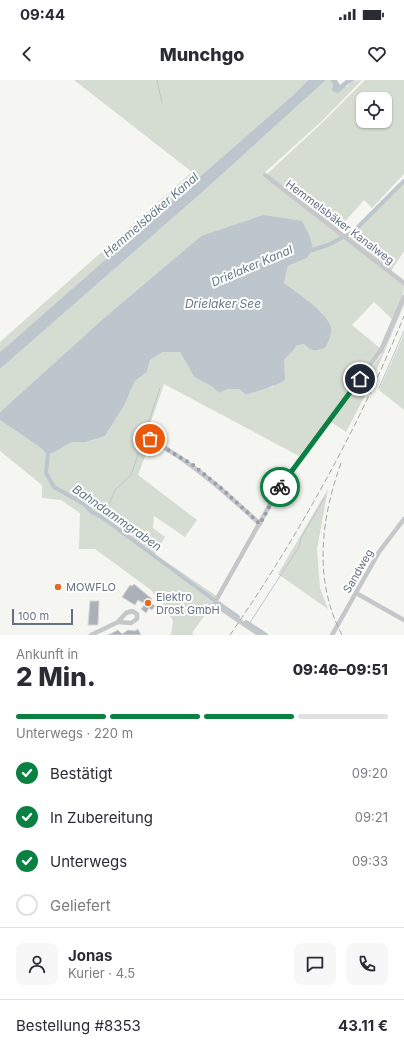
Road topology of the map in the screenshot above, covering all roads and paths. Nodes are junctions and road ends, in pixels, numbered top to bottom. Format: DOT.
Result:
graph roads {
  1 [pos="265,175"];
  2 [pos="404,283"];
  3 [pos="404,297"];
  4 [pos="150,439"];
  5 [pos="404,519"];
  6 [pos="260,524"];
  7 [pos="356,593"];
  8 [pos="404,620"];
  9 [pos="118,622"];
  10 [pos="91,635"];
  11 [pos="260,635"];
  12 [pos="332,635"];
  1 -- 2 [label="street, Hemmelsbäker Kanalweg"];
  3 -- 6 [label="street"];
  4 -- 6 [label="street"];
  5 -- 7 [label="street, Sandweg"];
  6 -- 11 [label="street"];
  7 -- 8 [label="street"];
  7 -- 12 [label="street, Sandweg"];
  9 -- 10 [label="street"];
}
